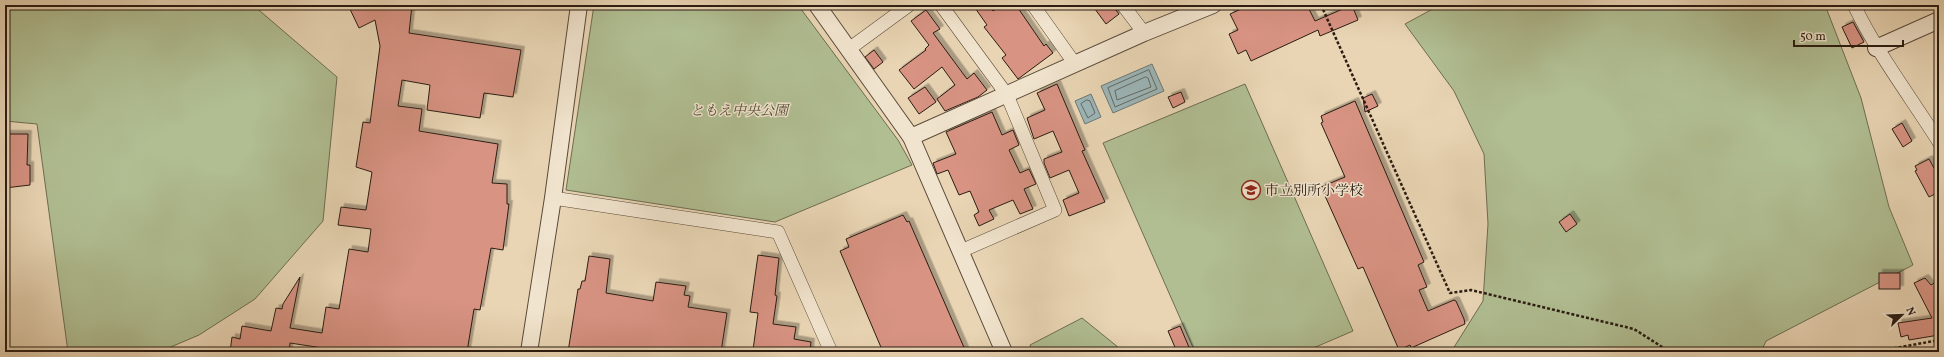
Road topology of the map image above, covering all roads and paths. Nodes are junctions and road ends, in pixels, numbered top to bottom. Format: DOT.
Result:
graph roads {
  1 [pos="579,5"];
  2 [pos="817,5"];
  3 [pos="909,5"];
  4 [pos="941,5"];
  5 [pos="1033,5"];
  6 [pos="1123,5"];
  7 [pos="1213,5"];
  8 [pos="1321,5"];
  9 [pos="1854,5"];
  10 [pos="1939,20"];
  11 [pos="1144,33"];
  12 [pos="1876,48"];
  13 [pos="849,49"];
  14 [pos="1076,64"];
  15 [pos="1007,94"];
  16 [pos="911,137"];
  17 [pos="1939,142"];
  18 [pos="553,198"];
  19 [pos="961,251"];
  20 [pos="1939,340"];
  21 [pos="529,352"];
  22 [pos="830,352"];
  23 [pos="1004,352"];
  24 [pos="1670,352"];
  25 [pos="1874,352"];
  1 -- 18 [label="street"];
  2 -- 13 [label="street"];
  3 -- 13 [label="street"];
  4 -- 15 [label="street"];
  5 -- 14 [label="street"];
  6 -- 11 [label="street"];
  7 -- 11 [label="street"];
  8 -- 24 [label="path"];
  9 -- 12 [label="street"];
  10 -- 12 [label="street"];
  11 -- 14 [label="street"];
  12 -- 17 [label="street"];
  13 -- 16 [label="street"];
  14 -- 15 [label="street"];
  15 -- 16 [label="street"];
  15 -- 19 [label="street"];
  16 -- 19 [label="street"];
  18 -- 21 [label="street"];
  18 -- 22 [label="street"];
  19 -- 23 [label="street"];
  20 -- 25 [label="path"];
}
